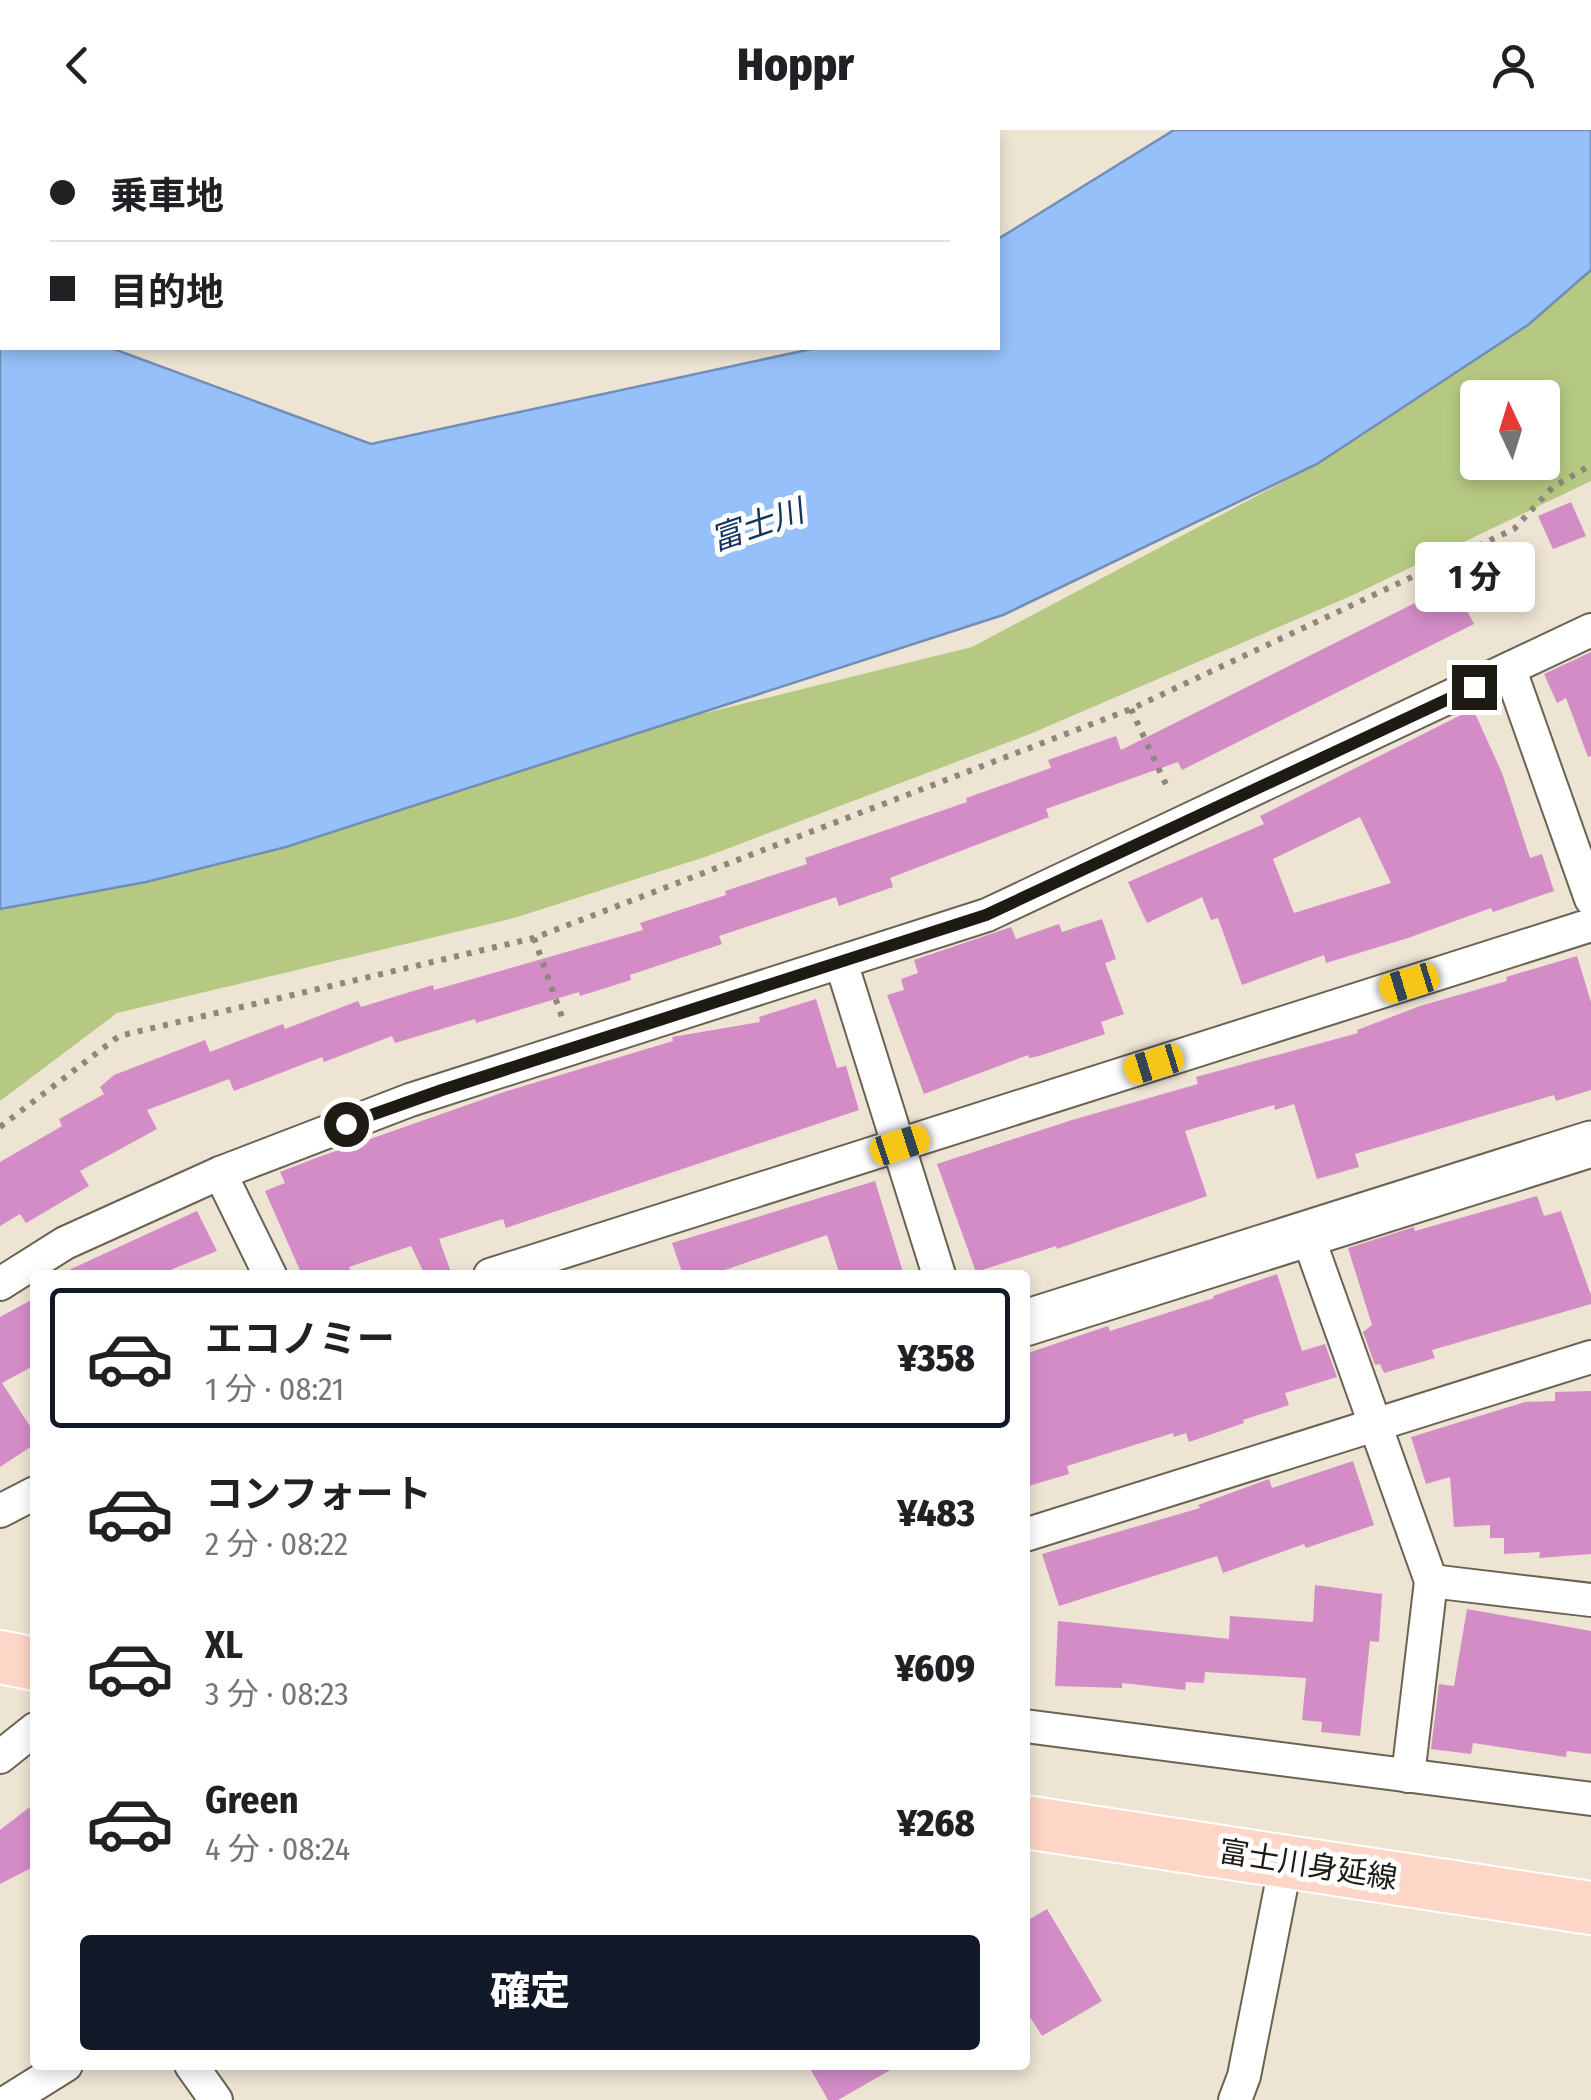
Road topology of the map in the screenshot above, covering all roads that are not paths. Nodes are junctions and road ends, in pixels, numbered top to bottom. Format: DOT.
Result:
graph roads {
  1 [pos="1591,630"];
  2 [pos="1510,670"];
  3 [pos="1591,899"];
  4 [pos="1591,925"];
  5 [pos="841,962"];
  6 [pos="1591,1144"];
  7 [pos="900,1145"];
  8 [pos="220,1172"];
  9 [pos="1307,1234"];
  10 [pos="268,1270"];
  11 [pos="506,1270"];
  12 [pos="938,1270"];
  13 [pos="0,1284"];
  14 [pos="1030,1321"];
  15 [pos="1591,1357"];
  16 [pos="1374,1423"];
  17 [pos="30,1496"];
  18 [pos="0,1511"];
  19 [pos="1030,1532"];
  20 [pos="1431,1581"];
  21 [pos="1591,1600"];
  22 [pos="0,1657"];
  23 [pos="30,1663"];
  24 [pos="1030,1727"];
  25 [pos="30,1733"];
  26 [pos="0,1758"];
  27 [pos="1408,1776"];
  28 [pos="1591,1799"];
  29 [pos="1030,1823"];
  30 [pos="1286,1862"];
  31 [pos="1591,1908"];
  32 [pos="58,2070"];
  33 [pos="195,2070"];
  34 [pos="10,2100"];
  35 [pos="216,2100"];
  36 [pos="1235,2100"];
  1 -- 2 [label="street"];
  2 -- 3 [label="street"];
  2 -- 5 [label="street"];
  4 -- 7 [label="street"];
  5 -- 7 [label="street"];
  5 -- 8 [label="street"];
  6 -- 9 [label="street"];
  7 -- 11 [label="street"];
  7 -- 12 [label="street"];
  8 -- 10 [label="street"];
  8 -- 13 [label="street"];
  9 -- 14 [label="street"];
  9 -- 16 [label="street"];
  15 -- 16 [label="street"];
  16 -- 19 [label="street"];
  16 -- 20 [label="street"];
  17 -- 18 [label="street"];
  20 -- 21 [label="street"];
  20 -- 27 [label="street"];
  22 -- 23 [label="main road"];
  24 -- 27 [label="street"];
  25 -- 26 [label="street"];
  27 -- 28 [label="street"];
  29 -- 30 [label="main road, 富士川身延線"];
  30 -- 31 [label="main road, 富士川身延線"];
  30 -- 36 [label="street"];
  32 -- 34 [label="street"];
  33 -- 35 [label="street"];
}
